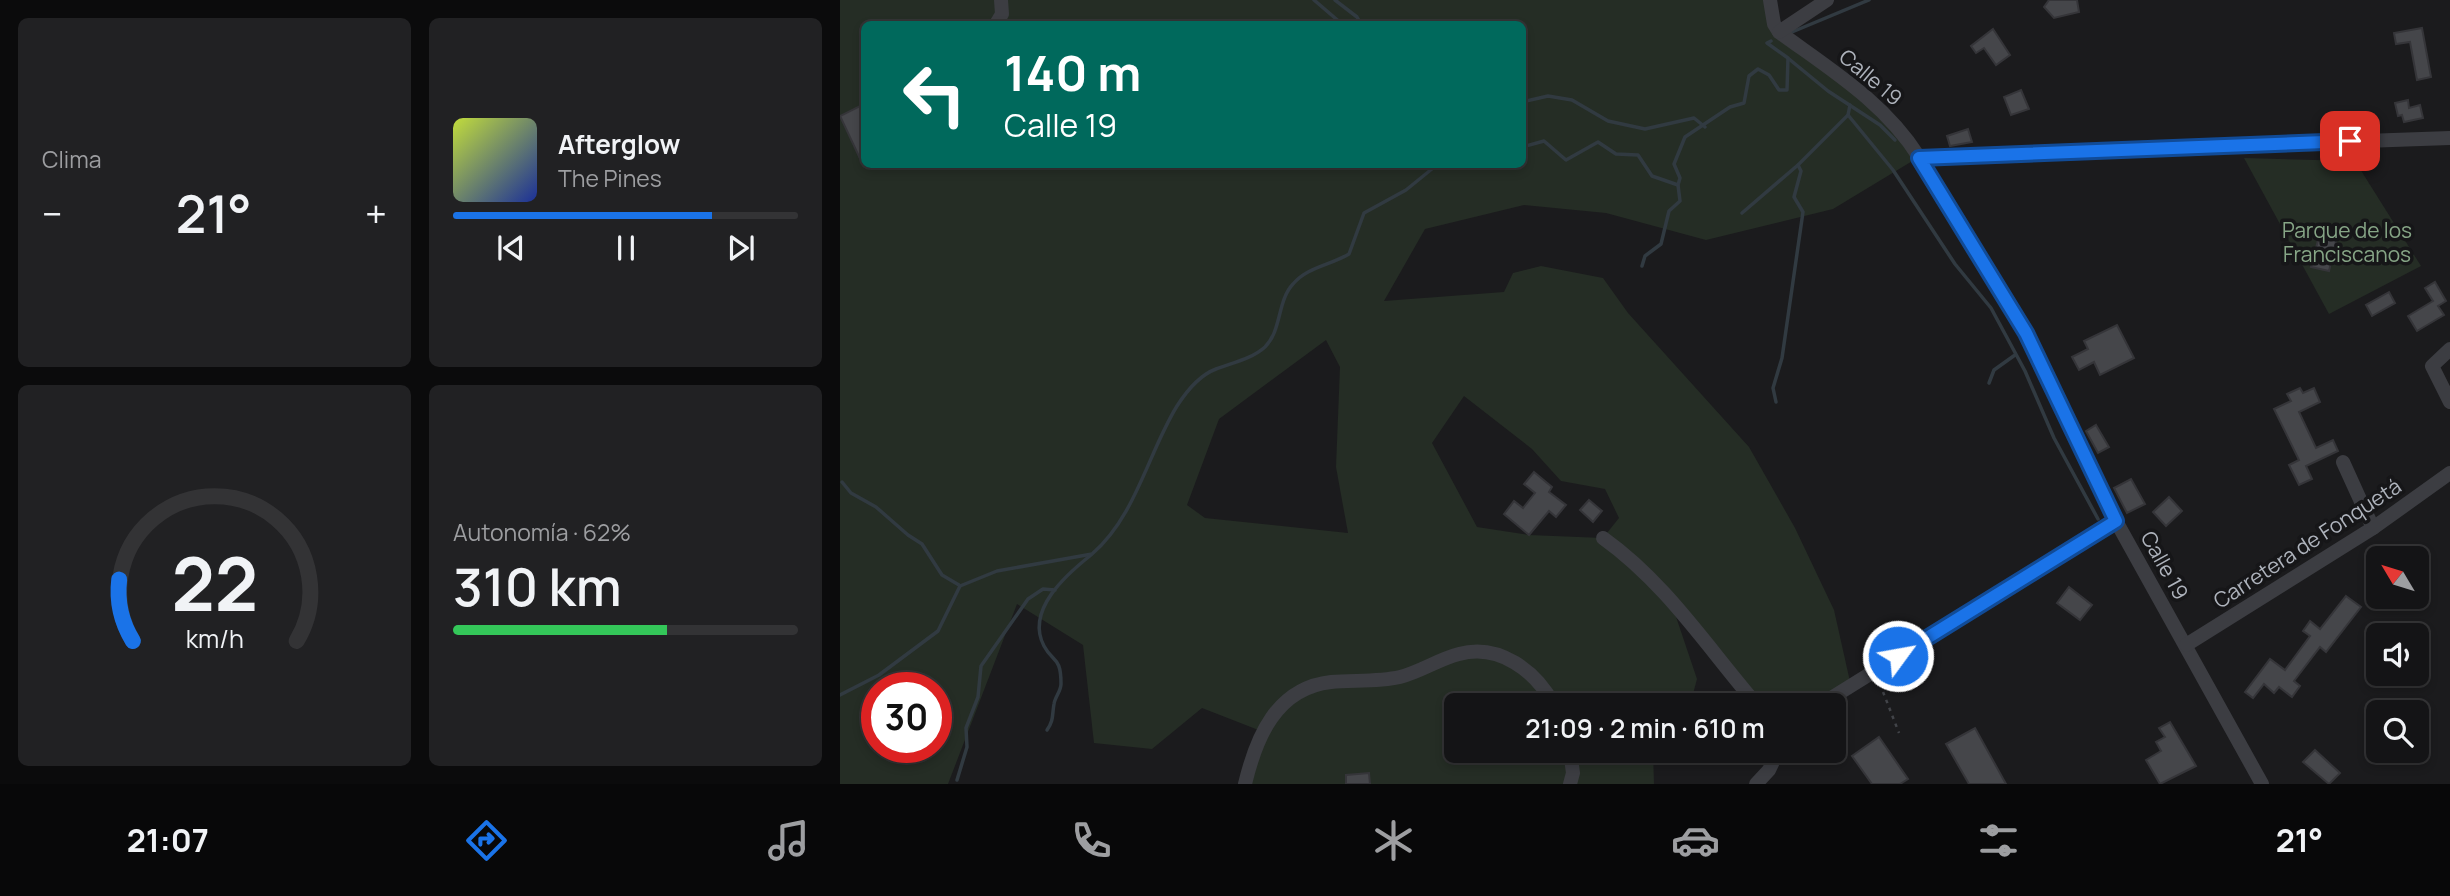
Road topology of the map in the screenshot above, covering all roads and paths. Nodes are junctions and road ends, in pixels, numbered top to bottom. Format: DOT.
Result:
graph roads {
  1 [pos="1001,0"];
  2 [pos="1770,0"];
  3 [pos="1827,0"];
  4 [pos="998,21"];
  5 [pos="1779,32"];
  6 [pos="2450,138"];
  7 [pos="1919,158"];
  8 [pos="2450,349"];
  9 [pos="2450,402"];
  10 [pos="2343,463"];
  11 [pos="2450,473"];
  12 [pos="2116,521"];
  13 [pos="2373,528"];
  14 [pos="1603,538"];
  15 [pos="2186,645"];
  16 [pos="1875,671"];
  17 [pos="1544,693"];
  18 [pos="1747,693"];
  19 [pos="1839,693"];
  20 [pos="1899,733"];
  21 [pos="1572,763"];
  22 [pos="1772,763"];
  23 [pos="1245,784"];
  24 [pos="1570,784"];
  25 [pos="1755,784"];
  26 [pos="2263,784"];
  1 -- 4 [label="street"];
  2 -- 5 [label="street"];
  3 -- 5 [label="street"];
  5 -- 7 [label="street, Calle 19"];
  6 -- 7 [label="street"];
  7 -- 12 [label="street, Calle 19"];
  8 -- 9 [label="street"];
  10 -- 13 [label="street"];
  11 -- 13 [label="street, Carretera de Fonquetá"];
  12 -- 15 [label="street, Calle 19"];
  12 -- 16 [label="street"];
  13 -- 15 [label="street, Carretera de Fonquetá"];
  14 -- 18 [label="street"];
  15 -- 26 [label="street, Calle 19"];
  16 -- 19 [label="street"];
  16 -- 20 [label="path"];
  17 -- 23 [label="street"];
  21 -- 24 [label="street"];
  22 -- 25 [label="street"];
}
